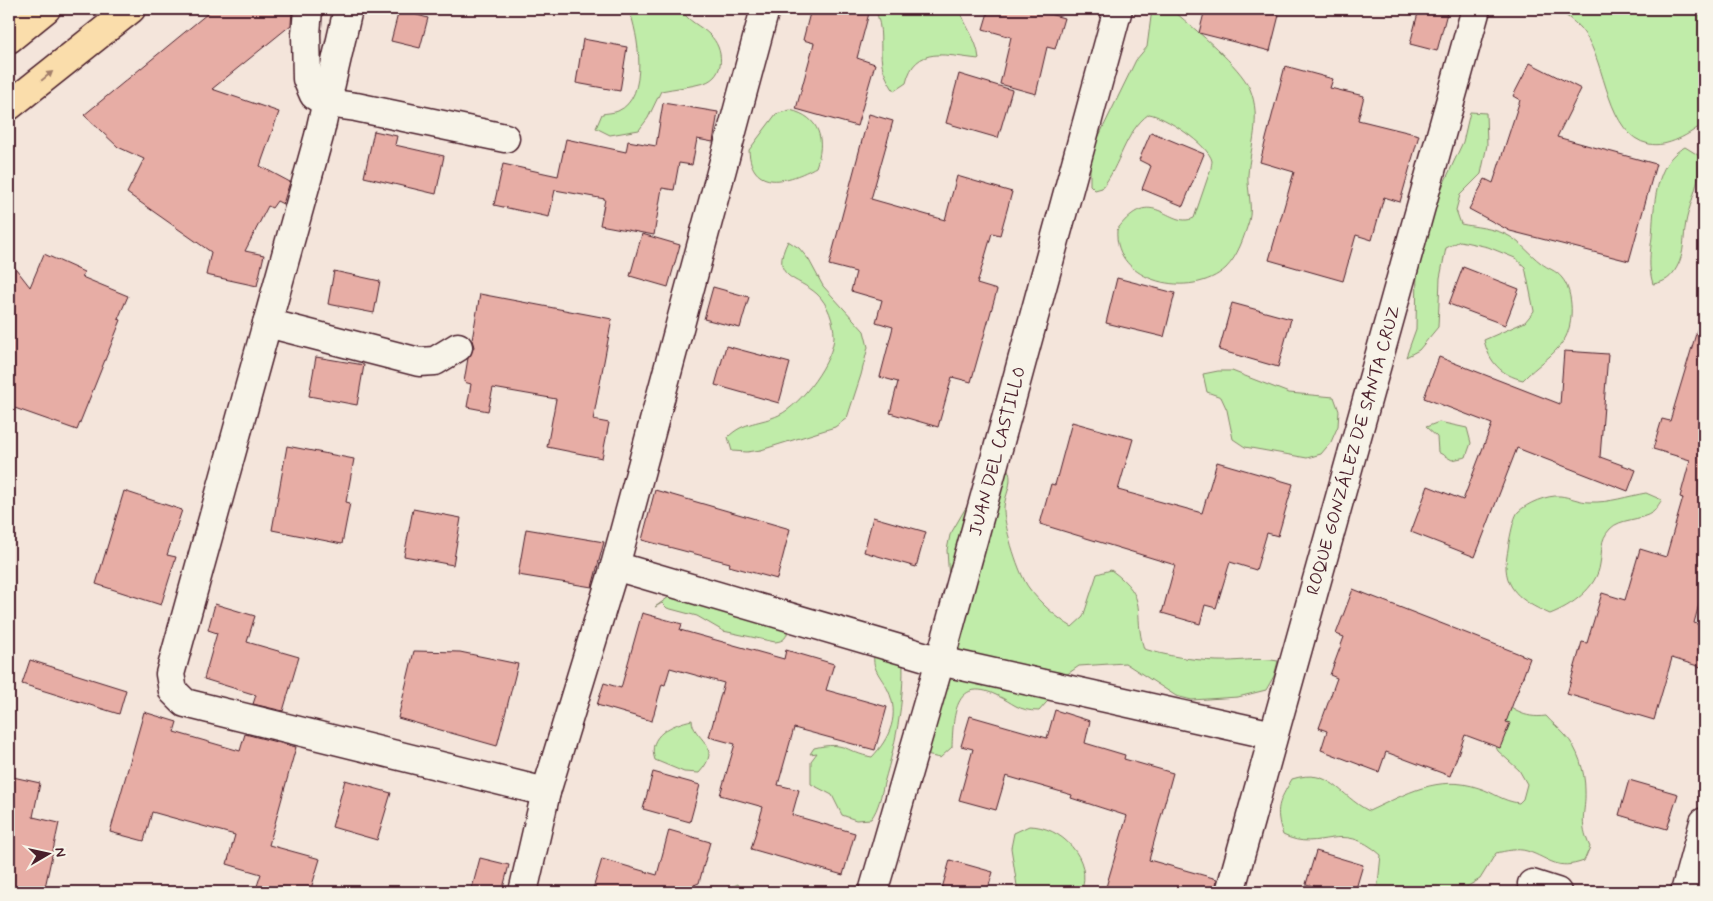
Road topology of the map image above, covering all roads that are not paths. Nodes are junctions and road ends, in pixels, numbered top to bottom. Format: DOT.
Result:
graph roads {
  1 [pos="131,9"];
  2 [pos="308,9"];
  3 [pos="348,9"];
  4 [pos="764,9"];
  5 [pos="1118,9"];
  6 [pos="1476,9"];
  7 [pos="327,103"];
  8 [pos="9,106"];
  9 [pos="505,138"];
  10 [pos="267,323"];
  11 [pos="458,347"];
  12 [pos="615,566"];
  13 [pos="940,661"];
  14 [pos="1273,735"];
  15 [pos="546,792"];
  16 [pos="1704,822"];
  17 [pos="1532,884"];
  18 [pos="523,892"];
  19 [pos="874,892"];
  20 [pos="1230,892"];
  21 [pos="1557,892"];
  22 [pos="1685,892"];
  8 -- 1 [label="highway, one-way"];
  2 -- 7 [label="street"];
  3 -- 7 [label="street"];
  4 -- 12 [label="street"];
  5 -- 13 [label="street, JUAN DEL CASTILLO"];
  6 -- 14 [label="street, ROQUE GONZÁLEZ DE SANTA CRUZ"];
  7 -- 9 [label="street"];
  7 -- 10 [label="street"];
  10 -- 11 [label="street"];
  10 -- 15 [label="street"];
  12 -- 13 [label="street"];
  12 -- 15 [label="street"];
  13 -- 14 [label="street"];
  13 -- 19 [label="street, JUAN DEL CASTILLO"];
  14 -- 20 [label="street, ROQUE GONZÁLEZ DE SANTA CRUZ"];
  15 -- 18 [label="street"];
  16 -- 22 [label="street"];
  17 -- 21 [label="street"];
}
